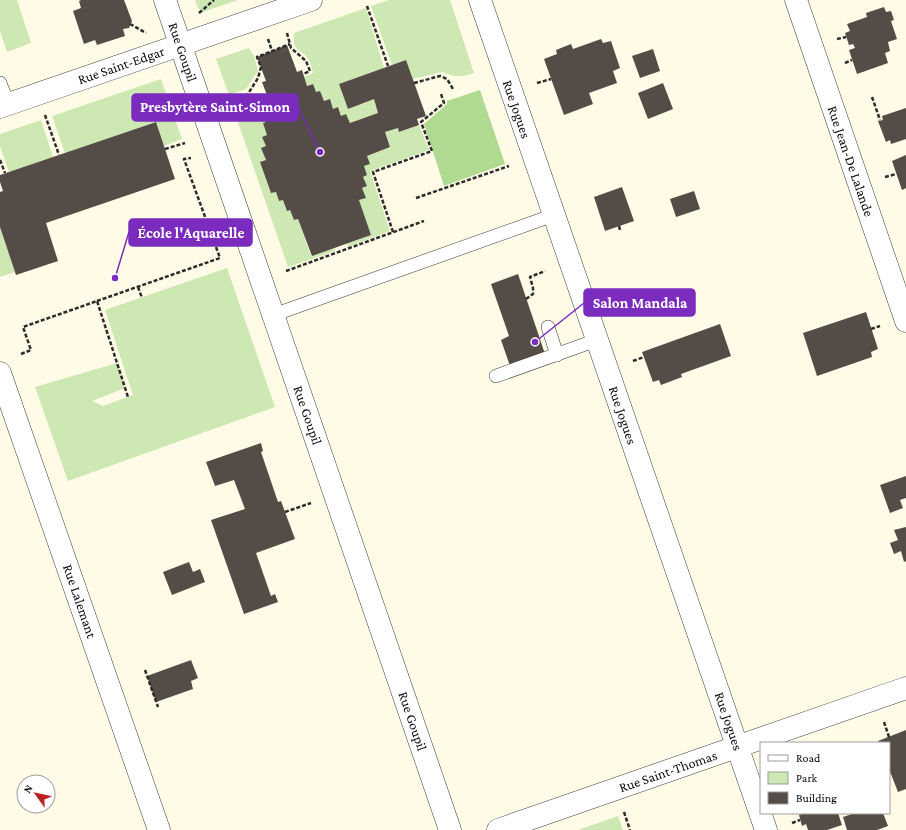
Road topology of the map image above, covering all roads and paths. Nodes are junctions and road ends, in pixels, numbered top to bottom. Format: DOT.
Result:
graph roads {
  1 [pos="165,0"];
  2 [pos="214,0"];
  3 [pos="311,0"];
  4 [pos="480,0"];
  5 [pos="796,0"];
  6 [pos="367,6"];
  7 [pos="199,13"];
  8 [pos="130,24"];
  9 [pos="146,33"];
  10 [pos="287,33"];
  11 [pos="846,37"];
  12 [pos="268,39"];
  13 [pos="837,39"];
  14 [pos="290,44"];
  15 [pos="180,45"];
  16 [pos="272,51"];
  17 [pos="852,60"];
  18 [pos="845,63"];
  19 [pos="388,66"];
  20 [pos="303,74"];
  21 [pos="551,79"];
  22 [pos="537,83"];
  23 [pos="0,84"];
  24 [pos="414,84"];
  25 [pos="453,89"];
  26 [pos="442,94"];
  27 [pos="872,97"];
  28 [pos="229,103"];
  29 [pos="4,106"];
  30 [pos="45,115"];
  31 [pos="880,120"];
  32 [pos="185,143"];
  33 [pos="165,149"];
  34 [pos="59,155"];
  35 [pos="191,158"];
  36 [pos="0,160"];
  37 [pos="509,166"];
  38 [pos="5,173"];
  39 [pos="896,174"];
  40 [pos="885,177"];
  41 [pos="416,198"];
  42 [pos="554,215"];
  43 [pos="424,221"];
  44 [pos="619,226"];
  45 [pos="620,230"];
  46 [pos="393,232"];
  47 [pos="341,246"];
  48 [pos="343,250"];
  49 [pos="286,271"];
  50 [pos="545,271"];
  51 [pos="138,287"];
  52 [pos="142,298"];
  53 [pos="526,300"];
  54 [pos="97,301"];
  55 [pos="273,315"];
  56 [pos="906,321"];
  57 [pos="880,326"];
  58 [pos="548,327"];
  59 [pos="871,329"];
  60 [pos="597,340"];
  61 [pos="21,354"];
  62 [pos="557,355"];
  63 [pos="644,357"];
  64 [pos="633,361"];
  65 [pos="0,373"];
  66 [pos="496,376"];
  67 [pos="128,398"];
  68 [pos="311,504"];
  69 [pos="285,512"];
  70 [pos="145,670"];
  71 [pos="906,688"];
  72 [pos="158,707"];
  73 [pos="884,722"];
  74 [pos="889,737"];
  75 [pos="737,746"];
  76 [pos="624,812"];
  77 [pos="760,813"];
  78 [pos="760,814"];
  79 [pos="800,820"];
  80 [pos="792,823"];
  81 [pos="159,830"];
  82 [pos="450,830"];
  83 [pos="498,830"];
  84 [pos="630,830"];
  85 [pos="766,830"];
  1 -- 15 [label="street, Rue Goupil"];
  2 -- 7 [label="path"];
  3 -- 15 [label="street, Rue Saint-Edgar"];
  4 -- 42 [label="street, Rue Jogues"];
  5 -- 56 [label="street, Rue Jean-De Lalande"];
  6 -- 19 [label="path"];
  8 -- 9 [label="path"];
  10 -- 14 [label="path"];
  11 -- 13 [label="path"];
  12 -- 16 [label="path"];
  14 -- 16 [label="path"];
  14 -- 20 [label="path"];
  15 -- 29 [label="street, Rue Saint-Edgar"];
  15 -- 55 [label="street, Rue Goupil"];
  16 -- 28 [label="path"];
  17 -- 18 [label="path"];
  21 -- 22 [label="path"];
  23 -- 29 [label="lane"];
  24 -- 25 [label="path"];
  26 -- 46 [label="path"];
  27 -- 31 [label="path"];
  30 -- 34 [label="path"];
  32 -- 33 [label="path"];
  35 -- 51 [label="path"];
  36 -- 38 [label="path"];
  37 -- 41 [label="path"];
  39 -- 40 [label="path"];
  42 -- 55 [label="lane"];
  42 -- 60 [label="street, Rue Jogues"];
  43 -- 46 [label="path"];
  44 -- 45 [label="path"];
  46 -- 48 [label="path"];
  47 -- 48 [label="path"];
  48 -- 49 [label="path"];
  50 -- 53 [label="path"];
  51 -- 52 [label="path"];
  51 -- 54 [label="path"];
  54 -- 61 [label="path"];
  54 -- 67 [label="path"];
  55 -- 82 [label="street, Rue Goupil"];
  57 -- 59 [label="path"];
  58 -- 62 [label="lane"];
  60 -- 62 [label="lane"];
  60 -- 75 [label="street, Rue Jogues"];
  62 -- 66 [label="lane"];
  63 -- 64 [label="path"];
  65 -- 81 [label="street, Rue Lalemant"];
  68 -- 69 [label="path"];
  70 -- 72 [label="path"];
  71 -- 75 [label="street, Rue Saint-Thomas"];
  73 -- 74 [label="path"];
  75 -- 77 [label="street, Rue Jogues"];
  75 -- 83 [label="street, Rue Saint-Thomas"];
  76 -- 84 [label="path"];
  78 -- 85 [label="street, Rue Jogues"];
  79 -- 80 [label="path"];
}
